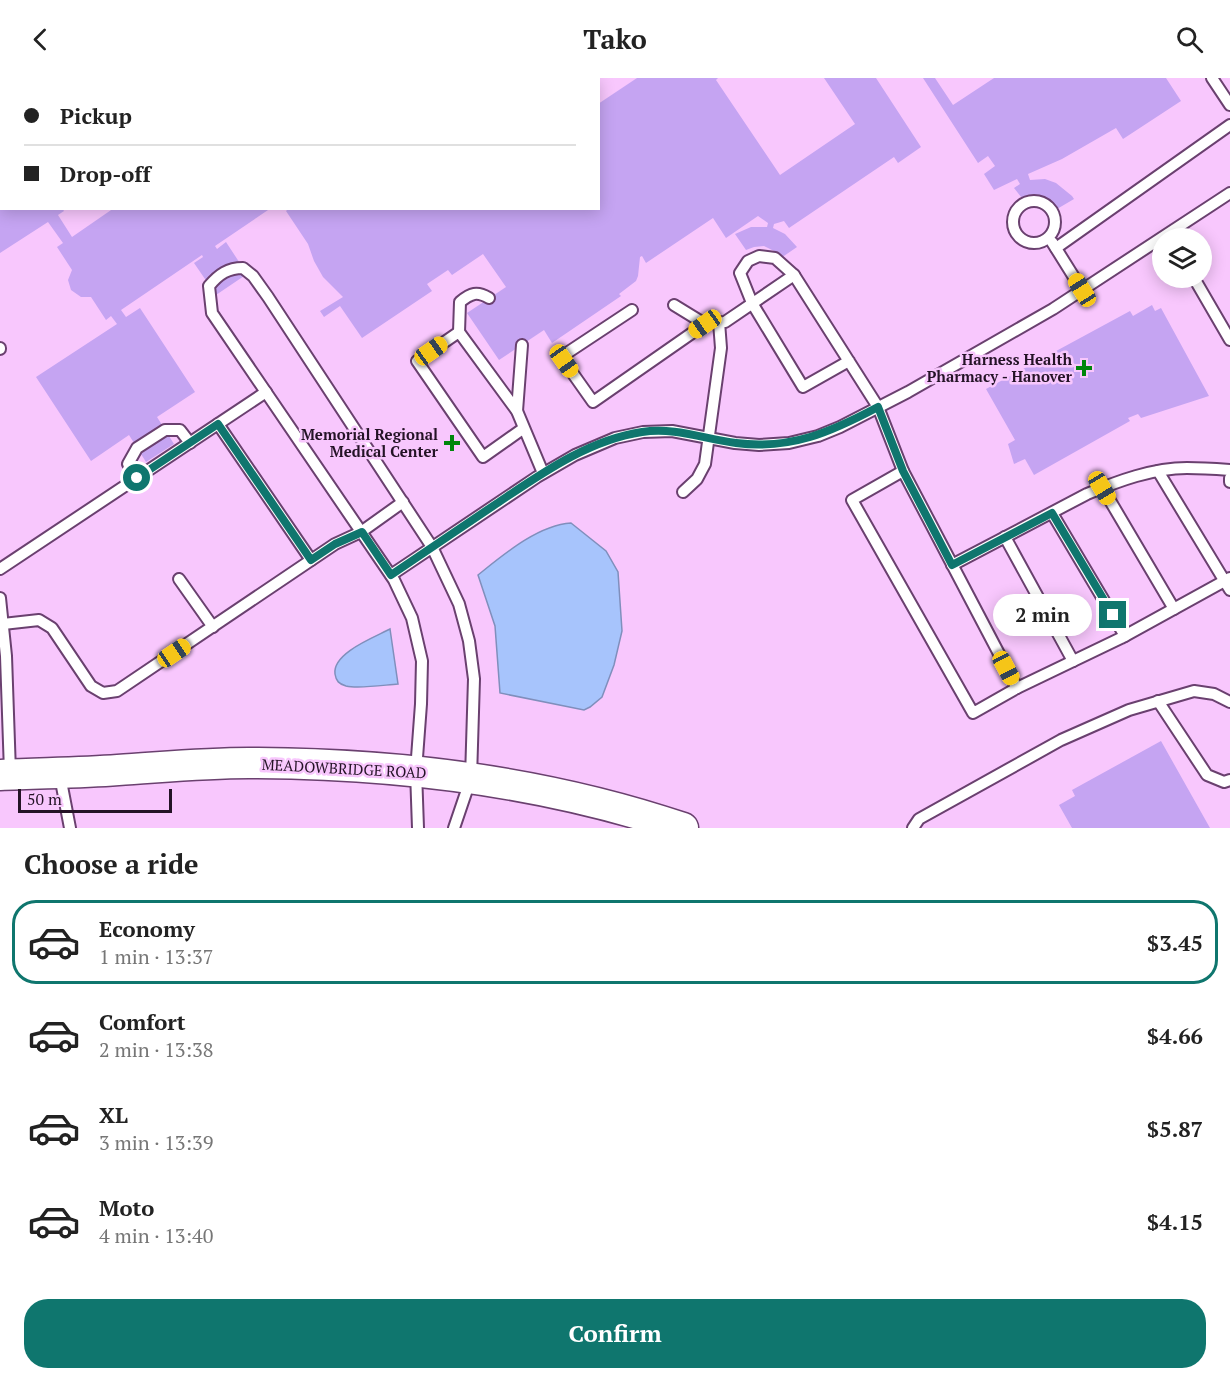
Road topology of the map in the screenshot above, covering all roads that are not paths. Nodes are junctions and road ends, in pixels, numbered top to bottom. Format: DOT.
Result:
graph roads {
  1 [pos="1212,78"];
  2 [pos="1230,105"];
  3 [pos="1230,125"];
  4 [pos="1230,194"];
  5 [pos="1181,228"];
  6 [pos="1049,236"];
  7 [pos="1152,247"];
  8 [pos="1056,248"];
  9 [pos="794,274"];
  10 [pos="1200,288"];
  11 [pos="1082,290"];
  12 [pos="489,298"];
  13 [pos="752,303"];
  14 [pos="674,305"];
  15 [pos="632,310"];
  16 [pos="719,322"];
  17 [pos="705,324"];
  18 [pos="459,332"];
  19 [pos="1230,340"];
  20 [pos="522,345"];
  21 [pos="849,361"];
  22 [pos="266,392"];
  23 [pos="878,407"];
  24 [pos="517,411"];
  25 [pos="218,424"];
  26 [pos="524,428"];
  27 [pos="708,437"];
  28 [pos="190,443"];
  29 [pos="1230,470"];
  30 [pos="903,471"];
  31 [pos="1158,471"];
  32 [pos="543,473"];
  33 [pos="137,478"];
  34 [pos="1102,488"];
  35 [pos="682,492"];
  36 [pos="403,502"];
  37 [pos="1052,513"];
  38 [pos="362,532"];
  39 [pos="1005,537"];
  40 [pos="432,547"];
  41 [pos="311,560"];
  42 [pos="952,565"];
  43 [pos="0,569"];
  44 [pos="391,575"];
  45 [pos="179,579"];
  46 [pos="1228,583"];
  47 [pos="0,598"];
  48 [pos="1174,609"];
  49 [pos="3,624"];
  50 [pos="213,627"];
  51 [pos="1125,636"];
  52 [pos="1073,661"];
  53 [pos="1017,688"];
  54 [pos="1158,701"];
  55 [pos="1230,702"];
  56 [pos="416,771"];
  57 [pos="59,773"];
  58 [pos="5,775"];
  59 [pos="471,778"];
  60 [pos="1230,780"];
  61 [pos="70,828"];
  62 [pos="418,828"];
  63 [pos="454,828"];
  64 [pos="683,828"];
  65 [pos="913,828"];
  1 -- 2 [label="lane"];
  3 -- 8 [label="lane"];
  4 -- 5 [label="lane"];
  6 -- 6 [label="lane"];
  6 -- 8 [label="lane"];
  7 -- 11 [label="lane"];
  8 -- 11 [label="lane"];
  9 -- 13 [label="lane"];
  9 -- 13 [label="lane"];
  9 -- 21 [label="lane"];
  10 -- 19 [label="lane"];
  11 -- 23 [label="lane"];
  12 -- 18 [label="lane"];
  13 -- 16 [label="lane"];
  13 -- 21 [label="lane"];
  14 -- 17 [label="lane"];
  15 -- 17 [label="lane"];
  16 -- 17 [label="lane"];
  16 -- 27 [label="lane"];
  18 -- 24 [label="lane"];
  18 -- 26 [label="lane"];
  20 -- 24 [label="lane"];
  21 -- 23 [label="lane"];
  22 -- 25 [label="lane"];
  22 -- 36 [label="lane"];
  22 -- 38 [label="lane"];
  23 -- 27 [label="lane"];
  23 -- 30 [label="lane"];
  24 -- 26 [label="lane"];
  25 -- 28 [label="lane"];
  25 -- 41 [label="lane"];
  26 -- 32 [label="lane"];
  27 -- 32 [label="lane"];
  27 -- 35 [label="lane"];
  28 -- 33 [label="lane"];
  28 -- 33 [label="lane"];
  29 -- 31 [label="lane"];
  30 -- 42 [label="lane"];
  30 -- 53 [label="lane"];
  31 -- 34 [label="lane"];
  31 -- 46 [label="lane"];
  32 -- 40 [label="lane"];
  33 -- 43 [label="lane"];
  34 -- 37 [label="lane"];
  34 -- 48 [label="lane"];
  36 -- 38 [label="lane"];
  36 -- 40 [label="lane"];
  37 -- 39 [label="lane"];
  37 -- 51 [label="lane"];
  38 -- 41 [label="lane"];
  38 -- 44 [label="lane"];
  39 -- 42 [label="lane"];
  39 -- 52 [label="lane"];
  40 -- 44 [label="lane"];
  40 -- 59 [label="lane"];
  41 -- 50 [label="lane"];
  42 -- 53 [label="lane"];
  44 -- 56 [label="lane"];
  45 -- 50 [label="lane"];
  46 -- 48 [label="lane"];
  47 -- 49 [label="lane"];
  48 -- 51 [label="lane"];
  49 -- 50 [label="lane"];
  49 -- 58 [label="lane"];
  51 -- 52 [label="lane"];
  52 -- 53 [label="lane"];
  54 -- 55 [label="lane"];
  54 -- 60 [label="lane"];
  54 -- 65 [label="lane"];
  56 -- 57 [label="main road, MEADOWBRIDGE ROAD"];
  56 -- 59 [label="main road, MEADOWBRIDGE ROAD"];
  56 -- 62 [label="lane"];
  57 -- 58 [label="main road, MEADOWBRIDGE ROAD"];
  57 -- 61 [label="lane"];
  59 -- 63 [label="lane"];
  59 -- 64 [label="main road, MEADOWBRIDGE ROAD"];
}
